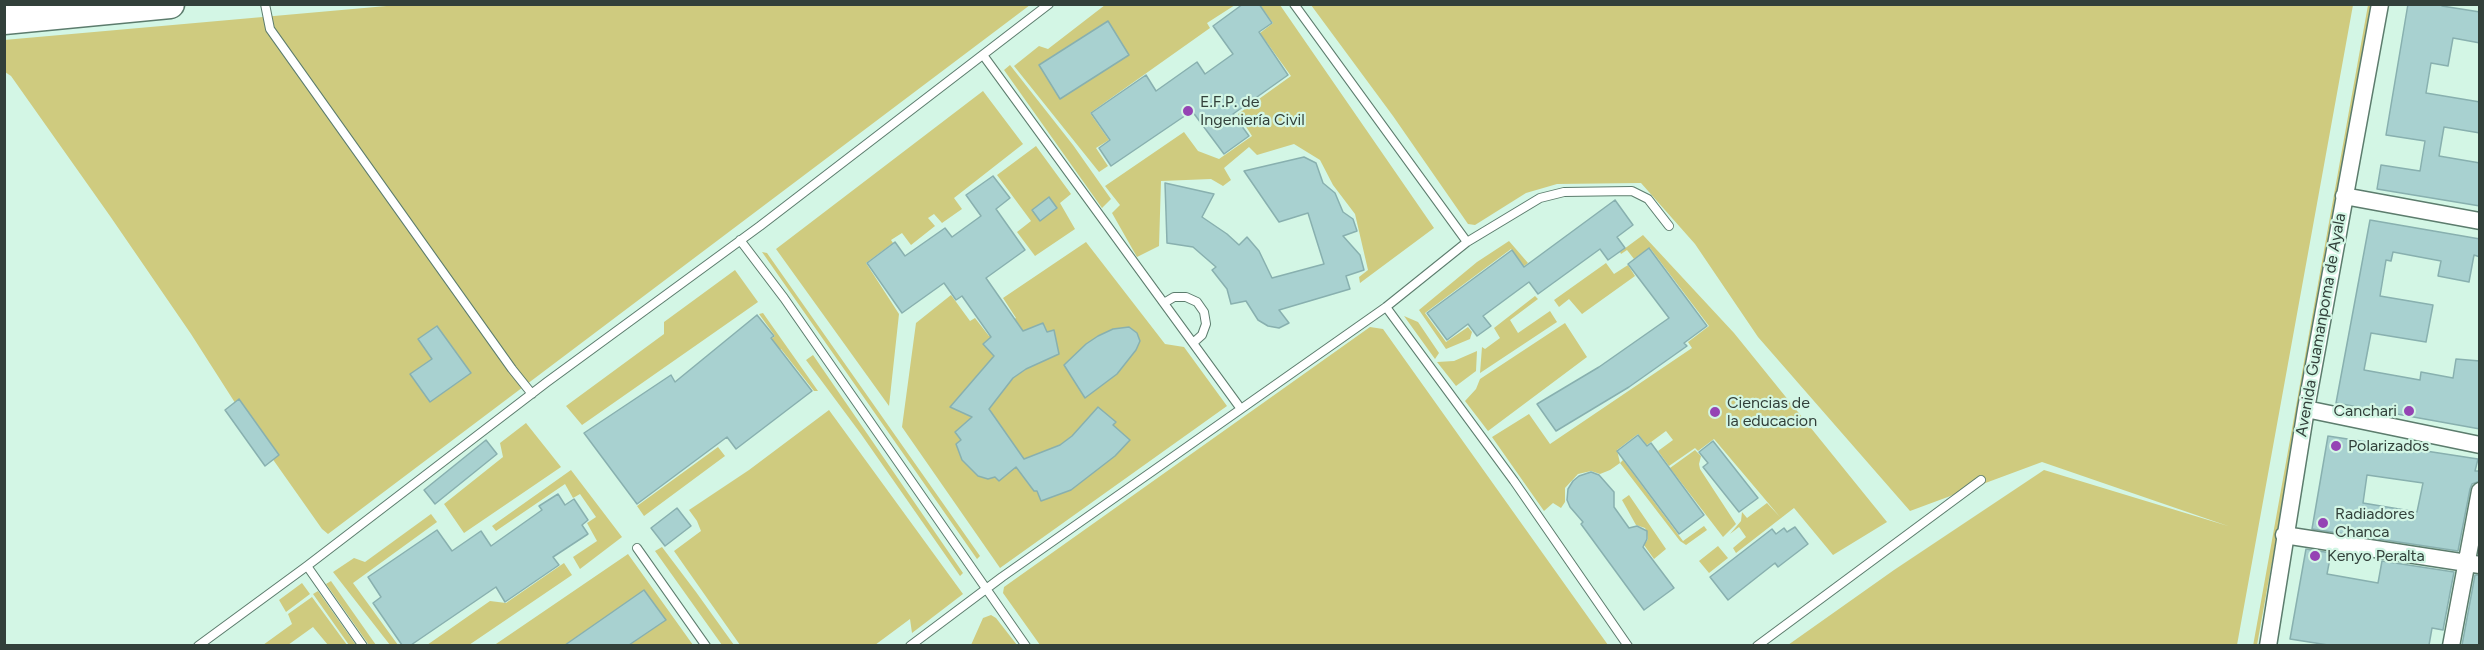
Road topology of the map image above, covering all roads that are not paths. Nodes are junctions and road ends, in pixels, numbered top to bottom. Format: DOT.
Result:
graph roads {
  1 [pos="170,4"];
  2 [pos="265,4"];
  3 [pos="1049,4"];
  4 [pos="1294,4"];
  5 [pos="2380,4"];
  6 [pos="4,20"];
  7 [pos="983,55"];
  8 [pos="2344,196"];
  9 [pos="2480,220"];
  10 [pos="1669,226"];
  11 [pos="740,240"];
  12 [pos="1467,242"];
  13 [pos="1164,303"];
  14 [pos="1386,307"];
  15 [pos="1193,343"];
  16 [pos="532,394"];
  17 [pos="1241,409"];
  18 [pos="2306,409"];
  19 [pos="2480,445"];
  20 [pos="1982,480"];
  21 [pos="2480,491"];
  22 [pos="2284,535"];
  23 [pos="637,548"];
  24 [pos="2473,564"];
  25 [pos="307,566"];
  26 [pos="986,588"];
  27 [pos="198,645"];
  28 [pos="363,645"];
  29 [pos="706,645"];
  30 [pos="910,645"];
  31 [pos="1026,645"];
  32 [pos="1628,645"];
  33 [pos="1757,645"];
  34 [pos="2268,645"];
  35 [pos="2451,645"];
  1 -- 6 [label="highway"];
  2 -- 16 [label="lane"];
  3 -- 7 [label="lane"];
  4 -- 12 [label="lane"];
  5 -- 8 [label="street, Avenida Guamanpoma de Ayala"];
  7 -- 11 [label="lane"];
  7 -- 13 [label="lane"];
  8 -- 9 [label="street"];
  8 -- 18 [label="street, Avenida Guamanpoma de Ayala"];
  10 -- 12 [label="lane"];
  11 -- 16 [label="lane"];
  11 -- 26 [label="lane"];
  12 -- 14 [label="lane"];
  13 -- 15 [label="lane"];
  13 -- 15 [label="lane"];
  14 -- 17 [label="lane"];
  14 -- 32 [label="lane"];
  15 -- 17 [label="lane"];
  16 -- 25 [label="lane"];
  17 -- 26 [label="lane"];
  18 -- 19 [label="street"];
  18 -- 22 [label="street, Avenida Guamanpoma de Ayala"];
  20 -- 33 [label="lane"];
  21 -- 24 [label="street"];
  22 -- 24 [label="street"];
  22 -- 34 [label="street, Avenida Guamanpoma de Ayala"];
  23 -- 29 [label="lane"];
  24 -- 35 [label="street"];
  25 -- 27 [label="lane"];
  25 -- 28 [label="lane"];
  26 -- 30 [label="lane"];
  26 -- 31 [label="lane"];
}
